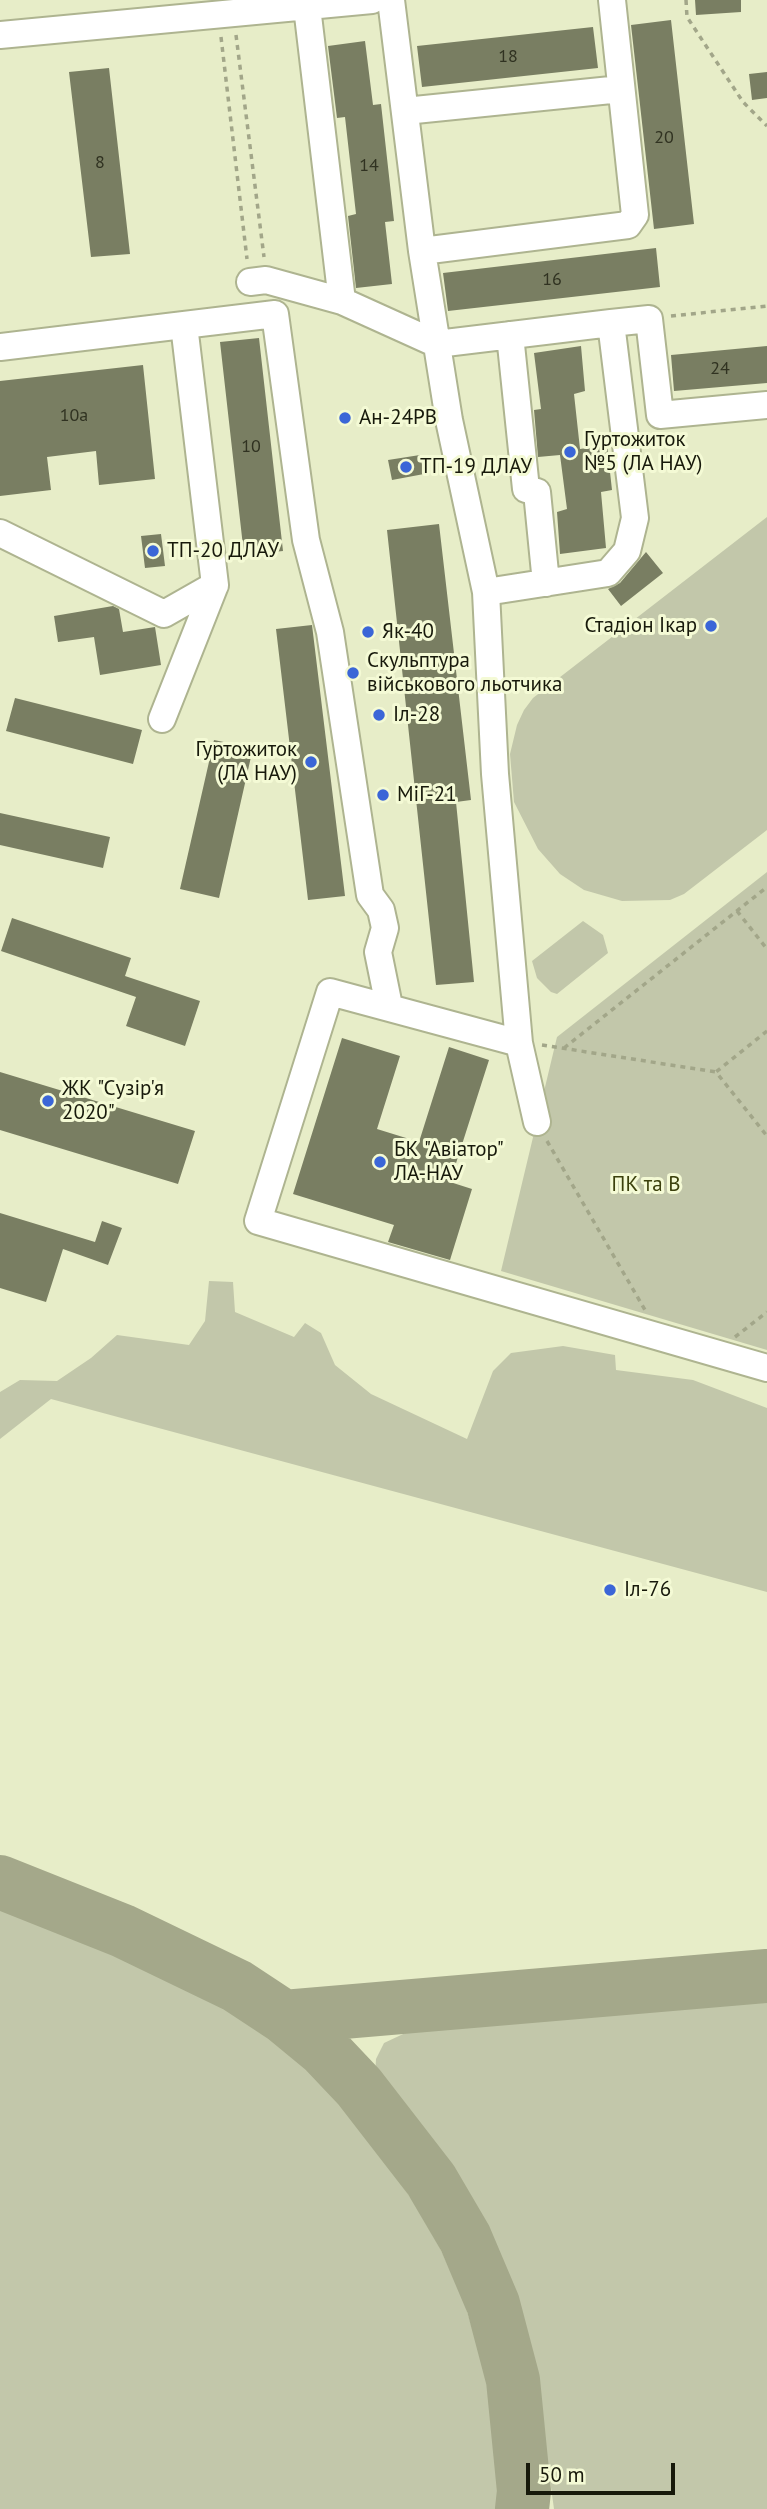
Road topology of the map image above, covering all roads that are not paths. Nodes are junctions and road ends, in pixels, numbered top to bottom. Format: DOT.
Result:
graph roads {
  1 [pos="372,0"];
  2 [pos="391,0"];
  3 [pos="612,0"];
  4 [pos="307,7"];
  5 [pos="0,35"];
  6 [pos="621,89"];
  7 [pos="405,111"];
  8 [pos="422,251"];
  9 [pos="258,281"];
  10 [pos="342,301"];
  11 [pos="611,323"];
  12 [pos="184,325"];
  13 [pos="510,335"];
  14 [pos="437,344"];
  15 [pos="0,346"];
  16 [pos="767,405"];
  17 [pos="0,533"];
  18 [pos="547,583"];
  19 [pos="215,585"];
  20 [pos="486,592"];
  21 [pos="162,719"];
  22 [pos="389,1006"];
  23 [pos="519,1043"];
  24 [pos="537,1122"];
  25 [pos="767,1368"];
  1 -- 4 [label="street"];
  2 -- 7 [label="street"];
  3 -- 6 [label="street"];
  4 -- 5 [label="street"];
  4 -- 10 [label="street"];
  6 -- 7 [label="street"];
  6 -- 8 [label="street"];
  7 -- 8 [label="street"];
  8 -- 14 [label="street"];
  9 -- 10 [label="street"];
  10 -- 14 [label="street"];
  11 -- 13 [label="street"];
  11 -- 16 [label="street"];
  11 -- 18 [label="street"];
  12 -- 15 [label="street"];
  12 -- 19 [label="street"];
  12 -- 22 [label="street"];
  13 -- 14 [label="street"];
  13 -- 18 [label="street"];
  14 -- 20 [label="street"];
  17 -- 19 [label="street"];
  18 -- 20 [label="street"];
  19 -- 21 [label="street"];
  20 -- 23 [label="street"];
  22 -- 23 [label="street"];
  22 -- 25 [label="street"];
  23 -- 24 [label="street"];
}
